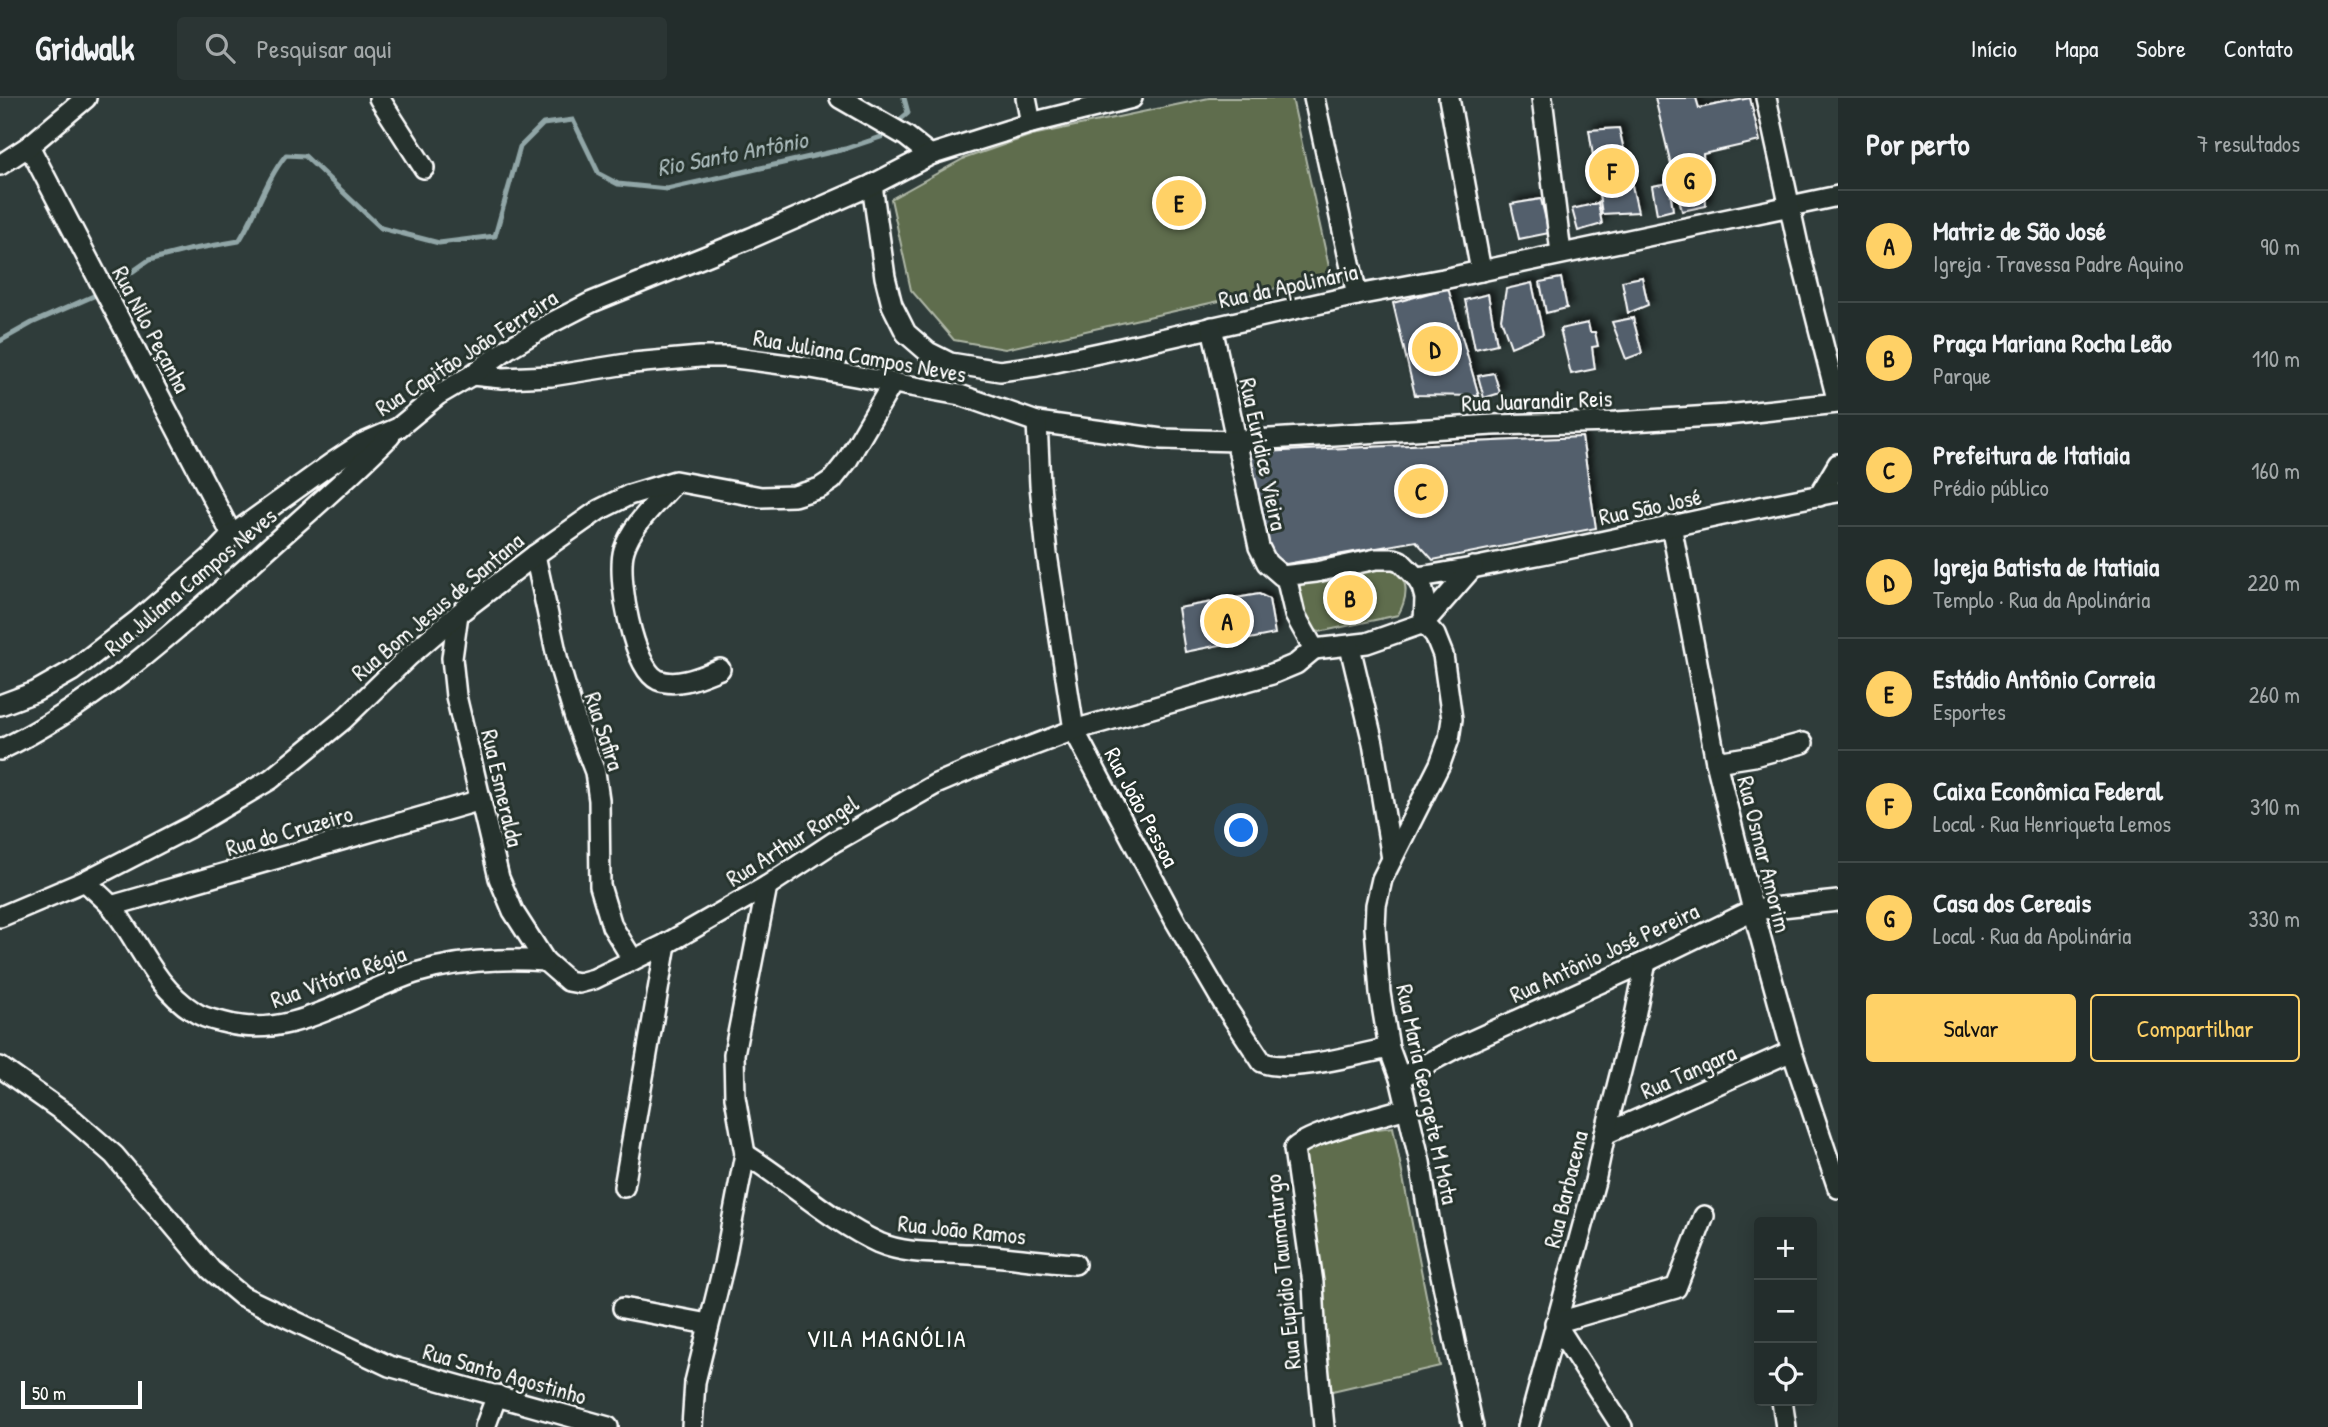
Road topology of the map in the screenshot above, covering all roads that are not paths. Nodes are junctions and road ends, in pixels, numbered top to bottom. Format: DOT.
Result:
graph roads {
  1 [pos="86,98"];
  2 [pos="379,98"];
  3 [pos="841,98"];
  4 [pos="1026,98"];
  5 [pos="1132,98"];
  6 [pos="1314,98"];
  7 [pos="1449,98"];
  8 [pos="1542,98"];
  9 [pos="1766,98"];
  10 [pos="1031,123"];
  11 [pos="29,146"];
  12 [pos="930,155"];
  13 [pos="0,165"];
  14 [pos="424,168"];
  15 [pos="872,186"];
  16 [pos="1838,196"];
  17 [pos="1790,207"];
  18 [pos="1561,253"];
  19 [pos="1481,271"];
  20 [pos="1357,295"];
  21 [pos="1212,327"];
  22 [pos="472,375"];
  23 [pos="892,384"];
  24 [pos="1838,403"];
  25 [pos="1037,422"];
  26 [pos="398,428"];
  27 [pos="1237,441"];
  28 [pos="1838,464"];
  29 [pos="675,481"];
  30 [pos="1829,494"];
  31 [pos="1671,525"];
  32 [pos="232,535"];
  33 [pos="535,555"];
  34 [pos="1473,567"];
  35 [pos="1289,576"];
  36 [pos="1416,576"];
  37 [pos="458,614"];
  38 [pos="1424,623"];
  39 [pos="1350,647"];
  40 [pos="1314,649"];
  41 [pos="720,669"];
  42 [pos="0,705"];
  43 [pos="1074,730"];
  44 [pos="1803,743"];
  45 [pos="0,750"];
  46 [pos="1717,762"];
  47 [pos="481,800"];
  48 [pos="1392,859"];
  49 [pos="85,881"];
  50 [pos="767,886"];
  51 [pos="1838,901"];
  52 [pos="111,906"];
  53 [pos="1753,910"];
  54 [pos="0,917"];
  55 [pos="666,944"];
  56 [pos="633,960"];
  57 [pos="545,961"];
  58 [pos="1646,962"];
  59 [pos="1389,1048"];
  60 [pos="1792,1051"];
  61 [pos="0,1067"];
  62 [pos="1400,1078"];
  63 [pos="1407,1108"];
  64 [pos="1605,1134"];
  65 [pos="746,1154"];
  66 [pos="624,1187"];
  67 [pos="1838,1188"];
  68 [pos="1704,1216"];
  69 [pos="1075,1264"];
  70 [pos="623,1308"];
  71 [pos="1555,1323"];
  72 [pos="708,1324"];
  73 [pos="497,1395"];
  74 [pos="1783,1406"];
  75 [pos="485,1427"];
  76 [pos="608,1427"];
  77 [pos="692,1427"];
  78 [pos="1324,1427"];
  79 [pos="1473,1427"];
  80 [pos="1528,1427"];
  81 [pos="1622,1427"];
  82 [pos="1786,1427"];
  1 -- 11 [label="street"];
  2 -- 14 [label="street"];
  3 -- 12 [label="street"];
  4 -- 10 [label="street"];
  5 -- 10 [label="street, Rua Capitão João Ferreira"];
  6 -- 20 [label="street"];
  7 -- 19 [label="street"];
  8 -- 18 [label="street"];
  9 -- 17 [label="street"];
  10 -- 12 [label="street, Rua Capitão João Ferreira"];
  11 -- 13 [label="street"];
  11 -- 32 [label="street, Rua Nilo Peçanha"];
  12 -- 15 [label="street, Rua Capitão João Ferreira"];
  15 -- 21 [label="street, Rua da Apolinária"];
  15 -- 22 [label="street, Rua Capitão João Ferreira"];
  16 -- 17 [label="street, Rua da Apolinária"];
  17 -- 18 [label="street, Rua da Apolinária"];
  17 -- 24 [label="street"];
  18 -- 19 [label="street, Rua da Apolinária"];
  19 -- 20 [label="street, Rua da Apolinária"];
  20 -- 21 [label="street, Rua da Apolinária"];
  21 -- 27 [label="street, Rua Euridice Vieira"];
  22 -- 23 [label="street, Rua Juliana Campos Neves"];
  22 -- 26 [label="street, Rua Capitão João Ferreira"];
  23 -- 25 [label="street, Rua Juliana Campos Neves"];
  23 -- 29 [label="street, Rua Bom Jesus de Santana"];
  24 -- 27 [label="street, Rua Juarandir Reis"];
  25 -- 27 [label="street, Rua Juliana Campos Neves"];
  25 -- 43 [label="street, Rua João Pessoa"];
  26 -- 32 [label="street, Rua Capitão João Ferreira"];
  26 -- 45 [label="street, Rua Juliana Campos Neves"];
  27 -- 35 [label="street, Rua Euridice Vieira"];
  28 -- 30 [label="street"];
  29 -- 33 [label="street, Rua Bom Jesus de Santana"];
  29 -- 41 [label="street"];
  30 -- 31 [label="street, Rua São José"];
  31 -- 34 [label="street, Rua São José"];
  31 -- 46 [label="street, Rua Osmar Amorim"];
  32 -- 42 [label="street, Rua Capitão João Ferreira"];
  33 -- 37 [label="street, Rua Bom Jesus de Santana"];
  33 -- 56 [label="street, Rua Safira"];
  34 -- 36 [label="street, Rua São José"];
  34 -- 38 [label="street"];
  35 -- 36 [label="street"];
  35 -- 40 [label="street"];
  36 -- 38 [label="street"];
  37 -- 47 [label="street, Rua Esmeralda"];
  37 -- 49 [label="street, Rua Bom Jesus de Santana"];
  38 -- 39 [label="street"];
  38 -- 48 [label="street, Rua Maria Georgete M Mota"];
  39 -- 40 [label="street"];
  39 -- 48 [label="street"];
  40 -- 43 [label="street, Rua Arthur Rangel"];
  43 -- 50 [label="street, Rua Arthur Rangel"];
  43 -- 59 [label="street, Rua João Pessoa"];
  44 -- 46 [label="street"];
  46 -- 53 [label="street, Rua Osmar Amorim"];
  47 -- 52 [label="street, Rua do Cruzeiro"];
  47 -- 57 [label="street, Rua Esmeralda"];
  48 -- 59 [label="street, Rua Maria Georgete M Mota"];
  49 -- 52 [label="street, Rua Vitória Régia"];
  49 -- 54 [label="street, Rua Bom Jesus de Santana"];
  50 -- 55 [label="street, Rua Arthur Rangel"];
  50 -- 65 [label="street"];
  51 -- 53 [label="street, Rua Antônio José Pereira"];
  52 -- 57 [label="street, Rua Vitória Régia"];
  53 -- 58 [label="street, Rua Antônio José Pereira"];
  53 -- 60 [label="street, Rua Osmar Amorim"];
  55 -- 56 [label="street, Rua Arthur Rangel"];
  55 -- 66 [label="street"];
  56 -- 57 [label="street, Rua Arthur Rangel"];
  58 -- 62 [label="street, Rua Antônio José Pereira"];
  58 -- 64 [label="street, Rua Barbacena"];
  59 -- 62 [label="street, Rua Maria Georgete M Mota"];
  60 -- 64 [label="street, Rua Tangara"];
  60 -- 67 [label="street, Rua Osmar Amorim"];
  61 -- 73 [label="street, Rua Santo Agostinho"];
  62 -- 63 [label="street, Rua Maria Georgete M Mota"];
  63 -- 78 [label="street, Rua Eupidio Taumaturgo"];
  63 -- 79 [label="street, Rua Maria Georgete M Mota"];
  64 -- 71 [label="street, Rua Barbacena"];
  65 -- 69 [label="street, Rua João Ramos"];
  65 -- 72 [label="street"];
  68 -- 71 [label="street"];
  70 -- 72 [label="street"];
  71 -- 80 [label="street, Rua Barbacena"];
  71 -- 81 [label="street"];
  72 -- 77 [label="street"];
  73 -- 75 [label="street"];
  73 -- 76 [label="street, Rua Santo Agostinho"];
  74 -- 82 [label="street"];
}
